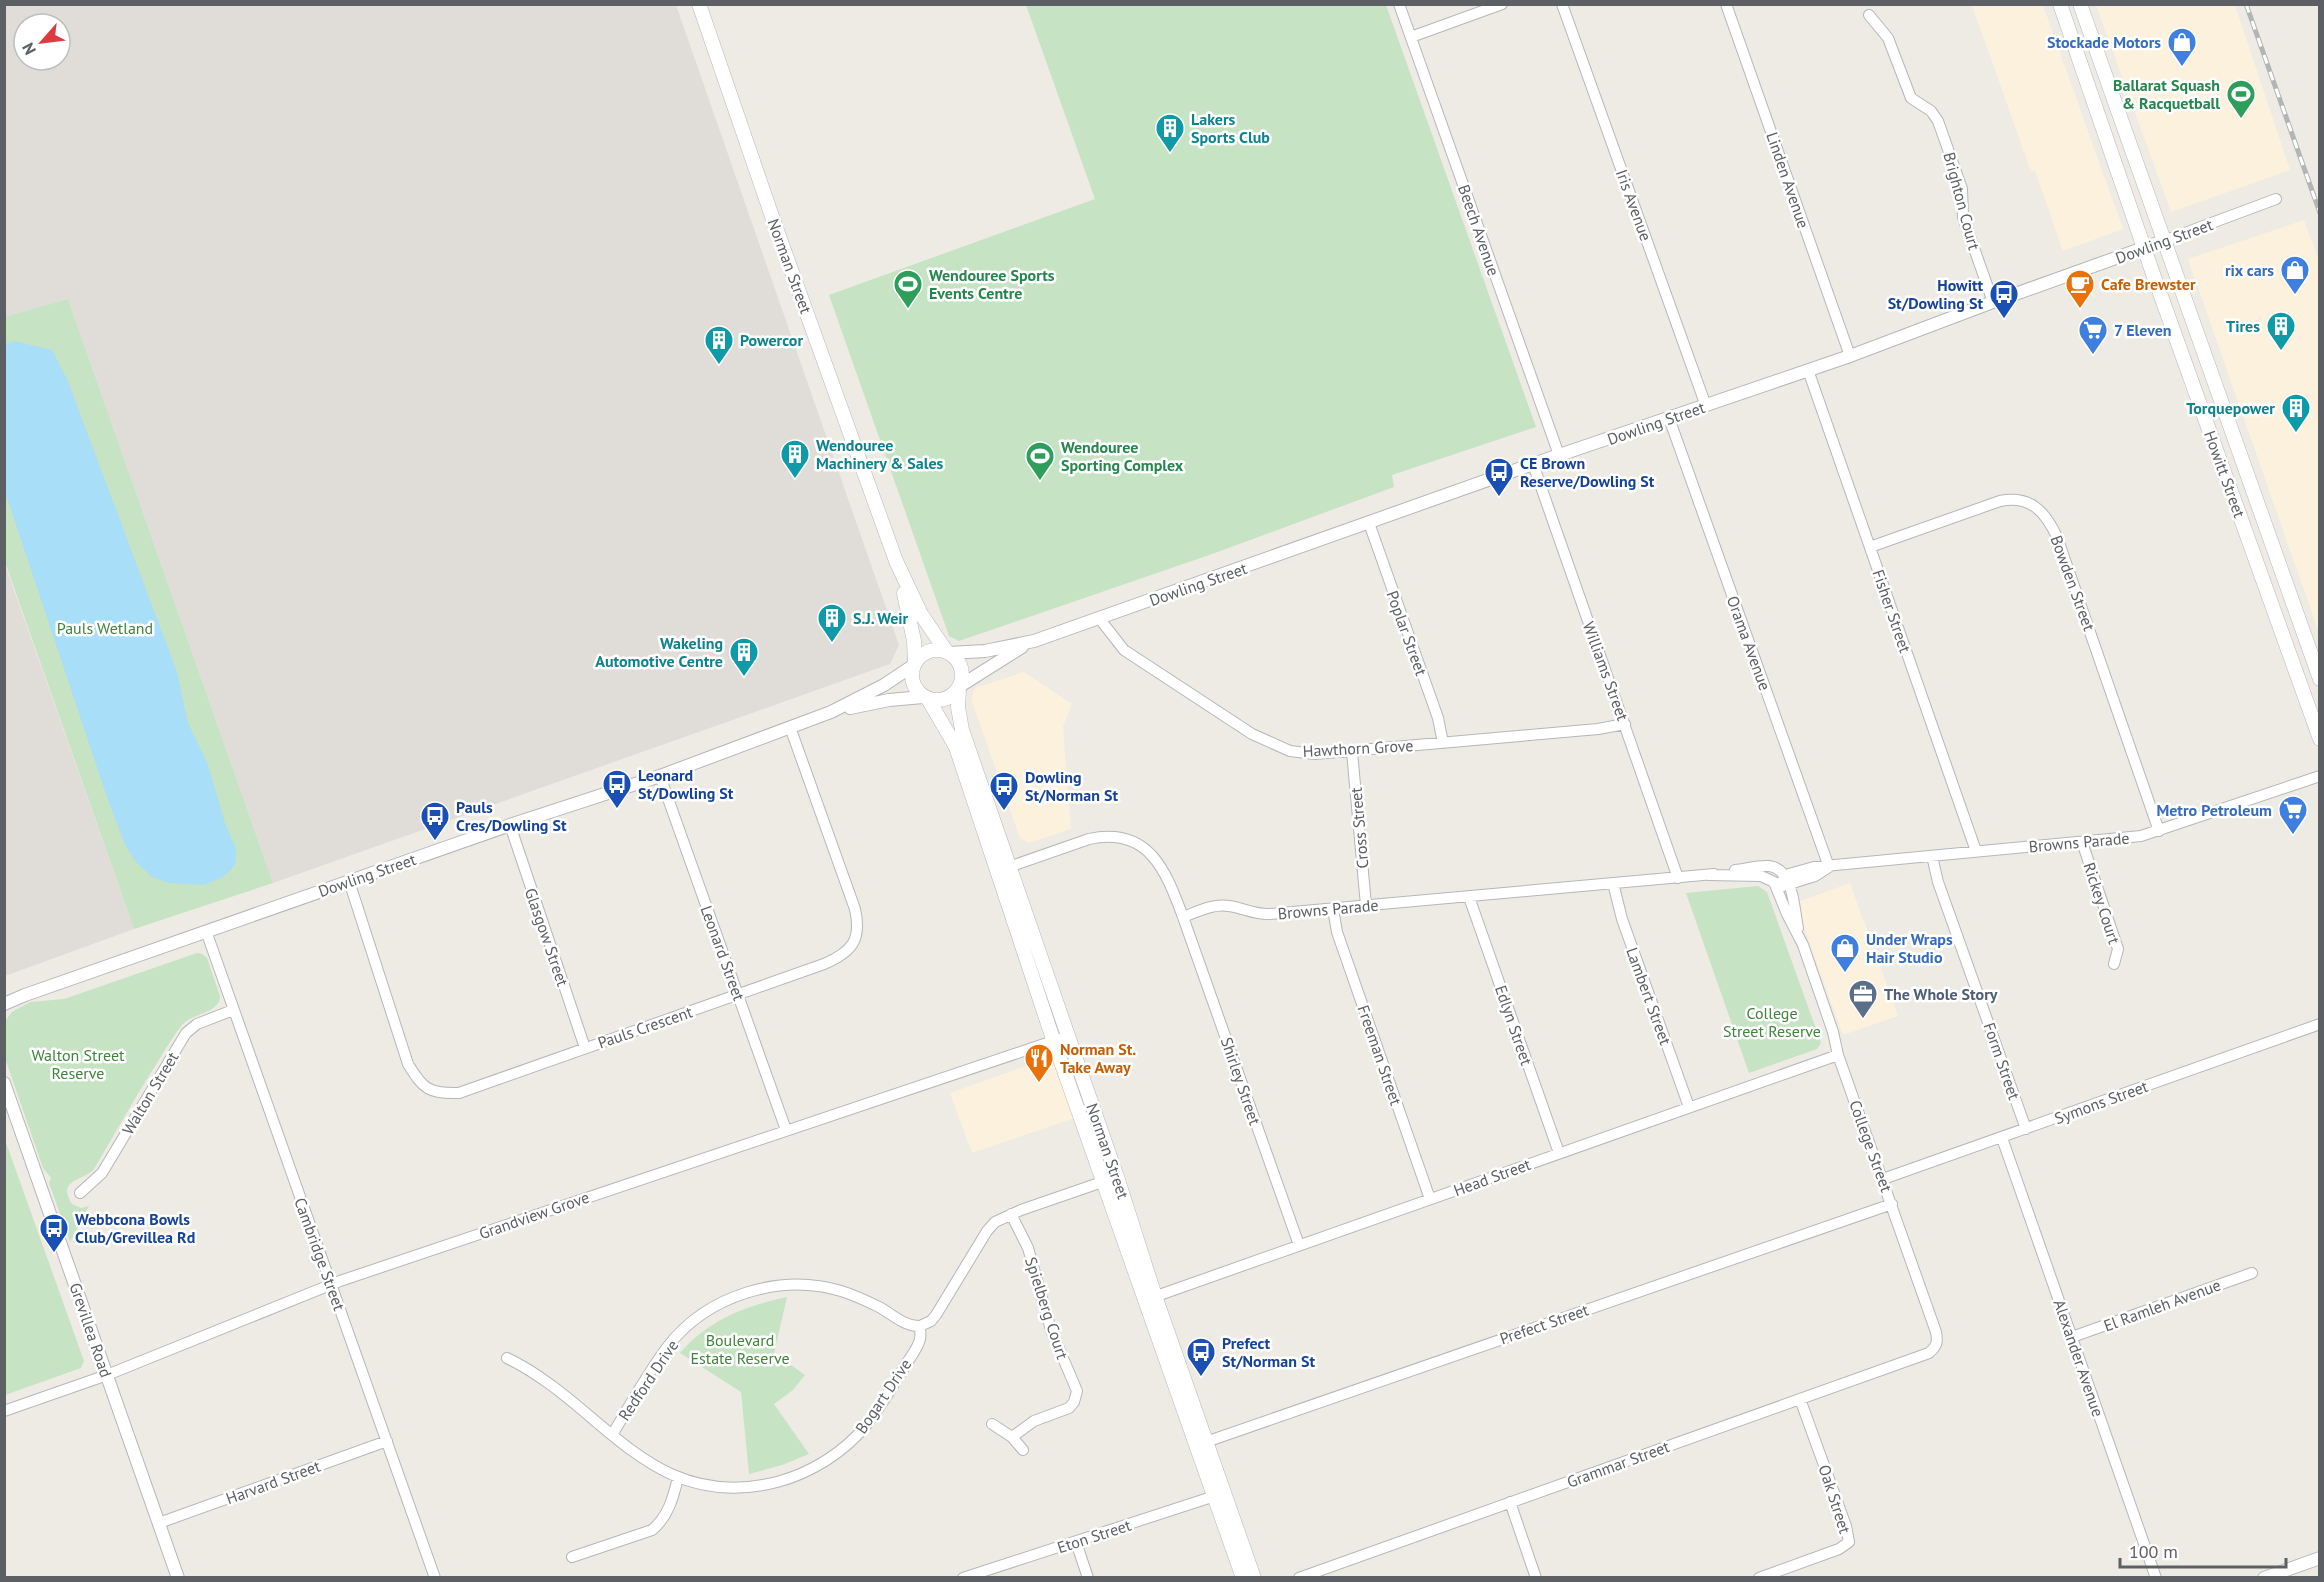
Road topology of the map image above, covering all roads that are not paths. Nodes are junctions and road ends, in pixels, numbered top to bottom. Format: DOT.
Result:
graph roads {
  1 [pos="699,4"];
  2 [pos="1400,4"];
  3 [pos="1502,4"];
  4 [pos="1562,4"];
  5 [pos="1726,4"];
  6 [pos="2081,6"];
  7 [pos="2061,10"];
  8 [pos="1869,15"];
  9 [pos="1411,37"];
  10 [pos="2276,199"];
  11 [pos="2166,240"];
  12 [pos="2144,248"];
  13 [pos="1992,302"];
  14 [pos="1850,356"];
  15 [pos="1808,370"];
  16 [pos="1706,406"];
  17 [pos="1669,418"];
  18 [pos="1559,455"];
  19 [pos="1533,464"];
  20 [pos="1369,523"];
  21 [pos="1870,547"];
  22 [pos="896,561"];
  23 [pos="1099,618"];
  24 [pos="1034,641"];
  25 [pos="948,652"];
  26 [pos="915,663"];
  27 [pos="2319,679"];
  28 [pos="959,687"];
  29 [pos="926,698"];
  30 [pos="831,712"];
  31 [pos="1625,724"];
  32 [pos="790,727"];
  33 [pos="2319,739"];
  34 [pos="1443,743"];
  35 [pos="1352,752"];
  36 [pos="660,776"];
  37 [pos="2319,776"];
  38 [pos="510,825"];
  39 [pos="2159,831"];
  40 [pos="2082,842"];
  41 [pos="1976,851"];
  42 [pos="1932,856"];
  43 [pos="1829,867"];
  44 [pos="1003,869"];
  45 [pos="1709,875"];
  46 [pos="1678,878"];
  47 [pos="349,881"];
  48 [pos="1787,881"];
  49 [pos="1613,883"];
  50 [pos="1777,886"];
  51 [pos="1469,897"];
  52 [pos="1366,905"];
  53 [pos="1333,909"];
  54 [pos="1183,917"];
  55 [pos="206,931"];
  56 [pos="1803,945"];
  57 [pos="2114,964"];
  58 [pos="738,995"];
  59 [pos="4,1004"];
  60 [pos="234,1010"];
  61 [pos="2319,1024"];
  62 [pos="1068,1034"];
  63 [pos="1054,1042"];
  64 [pos="585,1048"];
  65 [pos="1838,1055"];
  66 [pos="4,1083"];
  67 [pos="1689,1107"];
  68 [pos="2026,1129"];
  69 [pos="786,1130"];
  70 [pos="2001,1138"];
  71 [pos="1559,1153"];
  72 [pos="1111,1179"];
  73 [pos="1883,1179"];
  74 [pos="80,1193"];
  75 [pos="1430,1199"];
  76 [pos="1892,1204"];
  77 [pos="1011,1214"];
  78 [pos="1299,1245"];
  79 [pos="2252,1273"];
  80 [pos="331,1285"];
  81 [pos="1150,1298"];
  82 [pos="920,1326"];
  83 [pos="2072,1337"];
  84 [pos="1936,1347"];
  85 [pos="507,1358"];
  86 [pos="107,1375"];
  87 [pos="1800,1399"];
  88 [pos="4,1411"];
  89 [pos="992,1424"];
  90 [pos="612,1435"];
  91 [pos="1012,1437"];
  92 [pos="387,1441"];
  93 [pos="1201,1443"];
  94 [pos="1023,1450"];
  95 [pos="678,1478"];
  96 [pos="1219,1494"];
  97 [pos="1510,1502"];
  98 [pos="159,1522"];
  99 [pos="1076,1542"];
  100 [pos="572,1557"];
  101 [pos="2319,1558"];
  102 [pos="178,1578"];
  103 [pos="435,1578"];
  104 [pos="963,1578"];
  105 [pos="1088,1578"];
  106 [pos="1243,1578"];
  107 [pos="1254,1578"];
  108 [pos="1299,1578"];
  109 [pos="1536,1578"];
  110 [pos="1759,1578"];
  111 [pos="2156,1578"];
  112 [pos="2264,1578"];
  1 -- 22 [label="main road, Norman Street"];
  2 -- 9 [label="street, Beech Avenue"];
  3 -- 9 [label="street"];
  4 -- 16 [label="street, Iris Avenue"];
  5 -- 14 [label="street, Linden Avenue"];
  6 -- 7 [label="main road"];
  6 -- 11 [label="main road, Howitt Street"];
  7 -- 12 [label="main road, Howitt Street"];
  8 -- 13 [label="street, Brighton Court"];
  9 -- 18 [label="street, Beech Avenue"];
  10 -- 11 [label="street, Dowling Street"];
  11 -- 12 [label="street, Dowling Street"];
  11 -- 27 [label="main road, Howitt Street"];
  12 -- 13 [label="street, Dowling Street"];
  12 -- 33 [label="main road, Howitt Street"];
  13 -- 14 [label="street, Dowling Street"];
  14 -- 15 [label="street, Dowling Street"];
  15 -- 16 [label="street, Dowling Street"];
  15 -- 21 [label="street, Fisher Street"];
  16 -- 17 [label="street, Dowling Street"];
  17 -- 18 [label="street, Dowling Street"];
  17 -- 43 [label="street, Orama Avenue"];
  18 -- 19 [label="street, Dowling Street"];
  19 -- 20 [label="street, Dowling Street"];
  19 -- 31 [label="street, Williams Street"];
  20 -- 23 [label="street, Dowling Street"];
  20 -- 34 [label="street, Poplar Street"];
  21 -- 39 [label="street, Bowden Street"];
  21 -- 41 [label="street, Fisher Street"];
  22 -- 25 [label="main road, Norman Street"];
  22 -- 26 [label="main road, Norman Street"];
  23 -- 24 [label="street, Dowling Street"];
  23 -- 35 [label="street, Hawthorn Grove"];
  24 -- 25 [label="street, Dowling Street"];
  24 -- 28 [label="street, Dowling Street"];
  25 -- 26 [label="main road"];
  25 -- 28 [label="main road, Norman Street"];
  26 -- 29 [label="main road, Norman Street"];
  26 -- 30 [label="street, Dowling Street"];
  28 -- 29 [label="main road"];
  28 -- 44 [label="main road, Norman Street"];
  29 -- 30 [label="street, Dowling Street"];
  29 -- 44 [label="main road, Norman Street"];
  30 -- 32 [label="street, Dowling Street"];
  31 -- 34 [label="street, Hawthorn Grove"];
  31 -- 46 [label="street, Williams Street"];
  32 -- 36 [label="street, Dowling Street"];
  32 -- 58 [label="street, Pauls Crescent"];
  34 -- 35 [label="street, Hawthorn Grove"];
  35 -- 52 [label="street, Cross Street"];
  36 -- 38 [label="street, Dowling Street"];
  36 -- 58 [label="street, Leonard Street"];
  37 -- 39 [label="street, Browns Parade"];
  38 -- 47 [label="street, Dowling Street"];
  38 -- 64 [label="street, Glasgow Street"];
  39 -- 40 [label="street, Browns Parade"];
  40 -- 41 [label="street, Browns Parade"];
  40 -- 57 [label="street, Rickey Court"];
  41 -- 42 [label="street, Browns Parade"];
  42 -- 43 [label="street, Browns Parade"];
  42 -- 68 [label="street, Form Street"];
  43 -- 48 [label="street, Browns Parade"];
  44 -- 54 [label="street"];
  44 -- 62 [label="main road, Norman Street"];
  44 -- 63 [label="main road, Norman Street"];
  45 -- 46 [label="street, Browns Parade"];
  45 -- 48 [label="street, Browns Parade"];
  45 -- 50 [label="street, Browns Parade"];
  46 -- 49 [label="street, Browns Parade"];
  47 -- 55 [label="street, Dowling Street"];
  47 -- 64 [label="street, Pauls Crescent"];
  48 -- 50 [label="street"];
  48 -- 56 [label="street, College Street"];
  49 -- 51 [label="street, Browns Parade"];
  49 -- 67 [label="street, Lambert Street"];
  50 -- 56 [label="street, College Street"];
  51 -- 52 [label="street, Browns Parade"];
  51 -- 71 [label="street, Edlyn Street"];
  52 -- 53 [label="street, Browns Parade"];
  53 -- 54 [label="street, Browns Parade"];
  53 -- 75 [label="street, Freeman Street"];
  54 -- 78 [label="street, Shirley Street"];
  55 -- 59 [label="street, Dowling Street"];
  55 -- 60 [label="street, Cambridge Street"];
  56 -- 65 [label="street, College Street"];
  58 -- 64 [label="street, Pauls Crescent"];
  58 -- 69 [label="street, Leonard Street"];
  60 -- 74 [label="street, Walton Street"];
  60 -- 80 [label="street, Cambridge Street"];
  61 -- 68 [label="street, Symons Street"];
  62 -- 63 [label="street, Grandview Grove"];
  62 -- 72 [label="main road, Norman Street"];
  63 -- 69 [label="street, Grandview Grove"];
  63 -- 72 [label="main road, Norman Street"];
  65 -- 67 [label="street, Head Street"];
  65 -- 73 [label="street, College Street"];
  66 -- 86 [label="street, Grevillea Road"];
  67 -- 71 [label="street, Head Street"];
  68 -- 70 [label="street, Symons Street"];
  69 -- 80 [label="street, Grandview Grove"];
  70 -- 73 [label="street, Symons Street"];
  70 -- 83 [label="street, Alexander Avenue"];
  71 -- 75 [label="street, Head Street"];
  72 -- 77 [label="street"];
  72 -- 81 [label="main road, Norman Street"];
  73 -- 76 [label="street, College Street"];
  75 -- 78 [label="street, Head Street"];
  76 -- 84 [label="street, College Street"];
  76 -- 93 [label="street, Prefect Street"];
  77 -- 82 [label="street"];
  77 -- 91 [label="street, Spielberg Court"];
  78 -- 81 [label="street, Head Street"];
  79 -- 83 [label="street, El Ramleh Avenue"];
  80 -- 86 [label="street, Grandview Grove"];
  80 -- 92 [label="street, Cambridge Street"];
  81 -- 93 [label="main road, Norman Street"];
  82 -- 90 [label="street, Redford Drive"];
  82 -- 95 [label="street, Bogart Drive"];
  83 -- 111 [label="street, Alexander Avenue"];
  84 -- 87 [label="street, Grammar Street"];
  85 -- 90 [label="street, Bogart Drive"];
  86 -- 88 [label="street, Grandview Grove"];
  86 -- 98 [label="street, Grevillea Road"];
  87 -- 97 [label="street, Grammar Street"];
  87 -- 110 [label="street, Oak Street"];
  89 -- 91 [label="street"];
  90 -- 95 [label="street, Bogart Drive"];
  91 -- 94 [label="street"];
  92 -- 98 [label="street, Harvard Street"];
  92 -- 103 [label="street, Cambridge Street"];
  93 -- 96 [label="main road, Norman Street"];
  95 -- 100 [label="street"];
  96 -- 99 [label="street, Eton Street"];
  96 -- 106 [label="main road, Norman Street"];
  96 -- 107 [label="main road, Norman Street"];
  97 -- 108 [label="street, Grammar Street"];
  97 -- 109 [label="street"];
  98 -- 102 [label="street, Grevillea Road"];
  99 -- 104 [label="street, Eton Street"];
  99 -- 105 [label="street"];
  101 -- 112 [label="street"];
}
